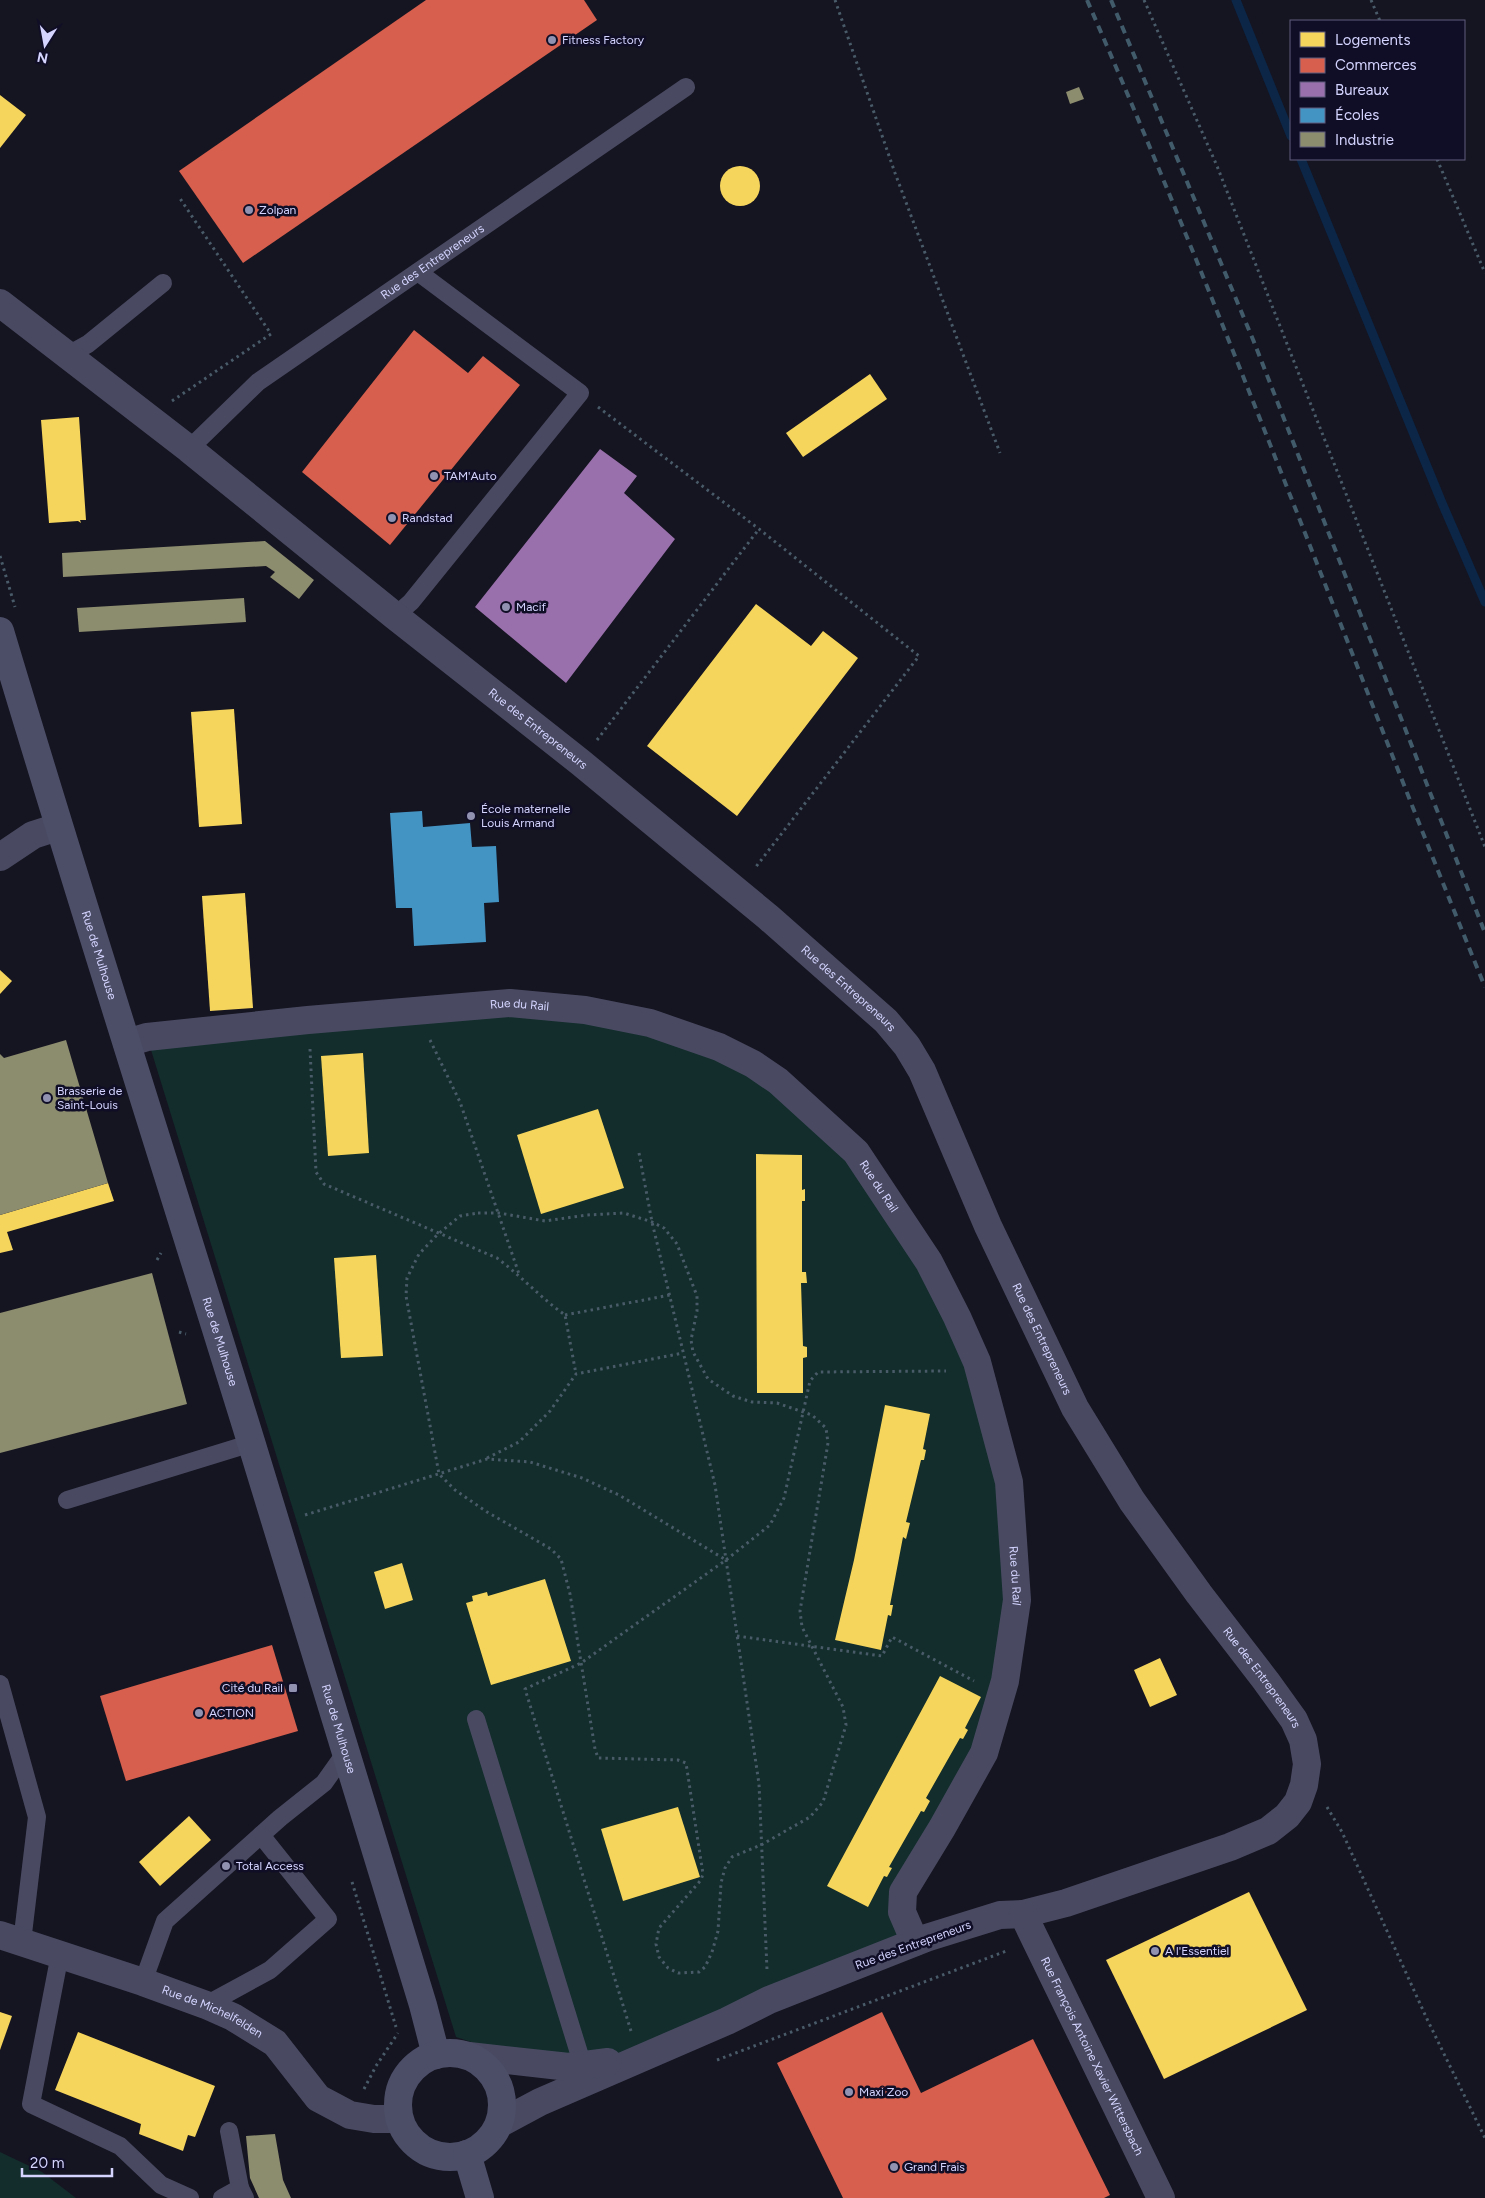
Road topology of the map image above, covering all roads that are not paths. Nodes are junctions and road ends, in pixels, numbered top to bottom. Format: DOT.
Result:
graph roads {
  1 [pos="686,87"];
  2 [pos="418,272"];
  3 [pos="163,283"];
  4 [pos="0,303"];
  5 [pos="68,355"];
  6 [pos="189,450"];
  7 [pos="395,616"];
  8 [pos="0,631"];
  9 [pos="58,827"];
  10 [pos="0,857"];
  11 [pos="127,1043"];
  12 [pos="252,1443"];
  13 [pos="67,1500"];
  14 [pos="0,1684"];
  15 [pos="476,1719"];
  16 [pos="346,1752"];
  17 [pos="261,1835"];
  18 [pos="1023,1914"];
  19 [pos="11,1939"];
  20 [pos="916,1942"];
  21 [pos="60,1954"];
  22 [pos="143,1982"];
  23 [pos="206,2005"];
  24 [pos="436,2055"];
  25 [pos="469,2056"];
  26 [pos="639,2058"];
  27 [pos="583,2066"];
  28 [pos="399,2119"];
  29 [pos="499,2124"];
  30 [pos="229,2131"];
  31 [pos="467,2154"];
  32 [pos="243,2193"];
  33 [pos="190,2198"];
  34 [pos="222,2198"];
  35 [pos="480,2198"];
  36 [pos="1161,2198"];
  1 -- 2 [label="lane, Rue des Entrepreneurs"];
  2 -- 6 [label="lane, Rue des Entrepreneurs"];
  2 -- 7 [label="lane"];
  3 -- 5 [label="lane"];
  4 -- 5 [label="street, Rue des Entrepreneurs"];
  5 -- 6 [label="street, Rue des Entrepreneurs"];
  6 -- 7 [label="street, Rue des Entrepreneurs"];
  7 -- 18 [label="street, Rue des Entrepreneurs"];
  8 -- 9 [label="main road, Rue de Mulhouse"];
  9 -- 10 [label="street"];
  9 -- 11 [label="main road, Rue de Mulhouse"];
  11 -- 12 [label="main road, Rue de Mulhouse"];
  11 -- 20 [label="street, Rue du Rail"];
  12 -- 13 [label="lane"];
  12 -- 16 [label="main road, Rue de Mulhouse"];
  14 -- 19 [label="lane"];
  15 -- 27 [label="lane"];
  16 -- 17 [label="lane"];
  16 -- 24 [label="main road, Rue de Mulhouse"];
  17 -- 22 [label="lane"];
  17 -- 23 [label="lane"];
  18 -- 20 [label="street, Rue des Entrepreneurs"];
  18 -- 36 [label="street, Rue François Antoine Xavier Wittersbach"];
  19 -- 21 [label="street, Rue de Michelfelden"];
  20 -- 26 [label="street, Rue des Entrepreneurs"];
  21 -- 22 [label="street, Rue de Michelfelden"];
  21 -- 33 [label="lane"];
  22 -- 23 [label="street, Rue de Michelfelden"];
  23 -- 28 [label="street, Rue de Michelfelden"];
  24 -- 25 [label="main road"];
  24 -- 28 [label="main road"];
  25 -- 27 [label="street, Rue des Entrepreneurs"];
  25 -- 29 [label="main road"];
  26 -- 27 [label="street, Rue des Entrepreneurs"];
  26 -- 29 [label="street, Rue des Entrepreneurs"];
  28 -- 31 [label="main road"];
  29 -- 31 [label="main road"];
  30 -- 32 [label="lane"];
  31 -- 35 [label="main road"];
  32 -- 34 [label="lane"];
}
